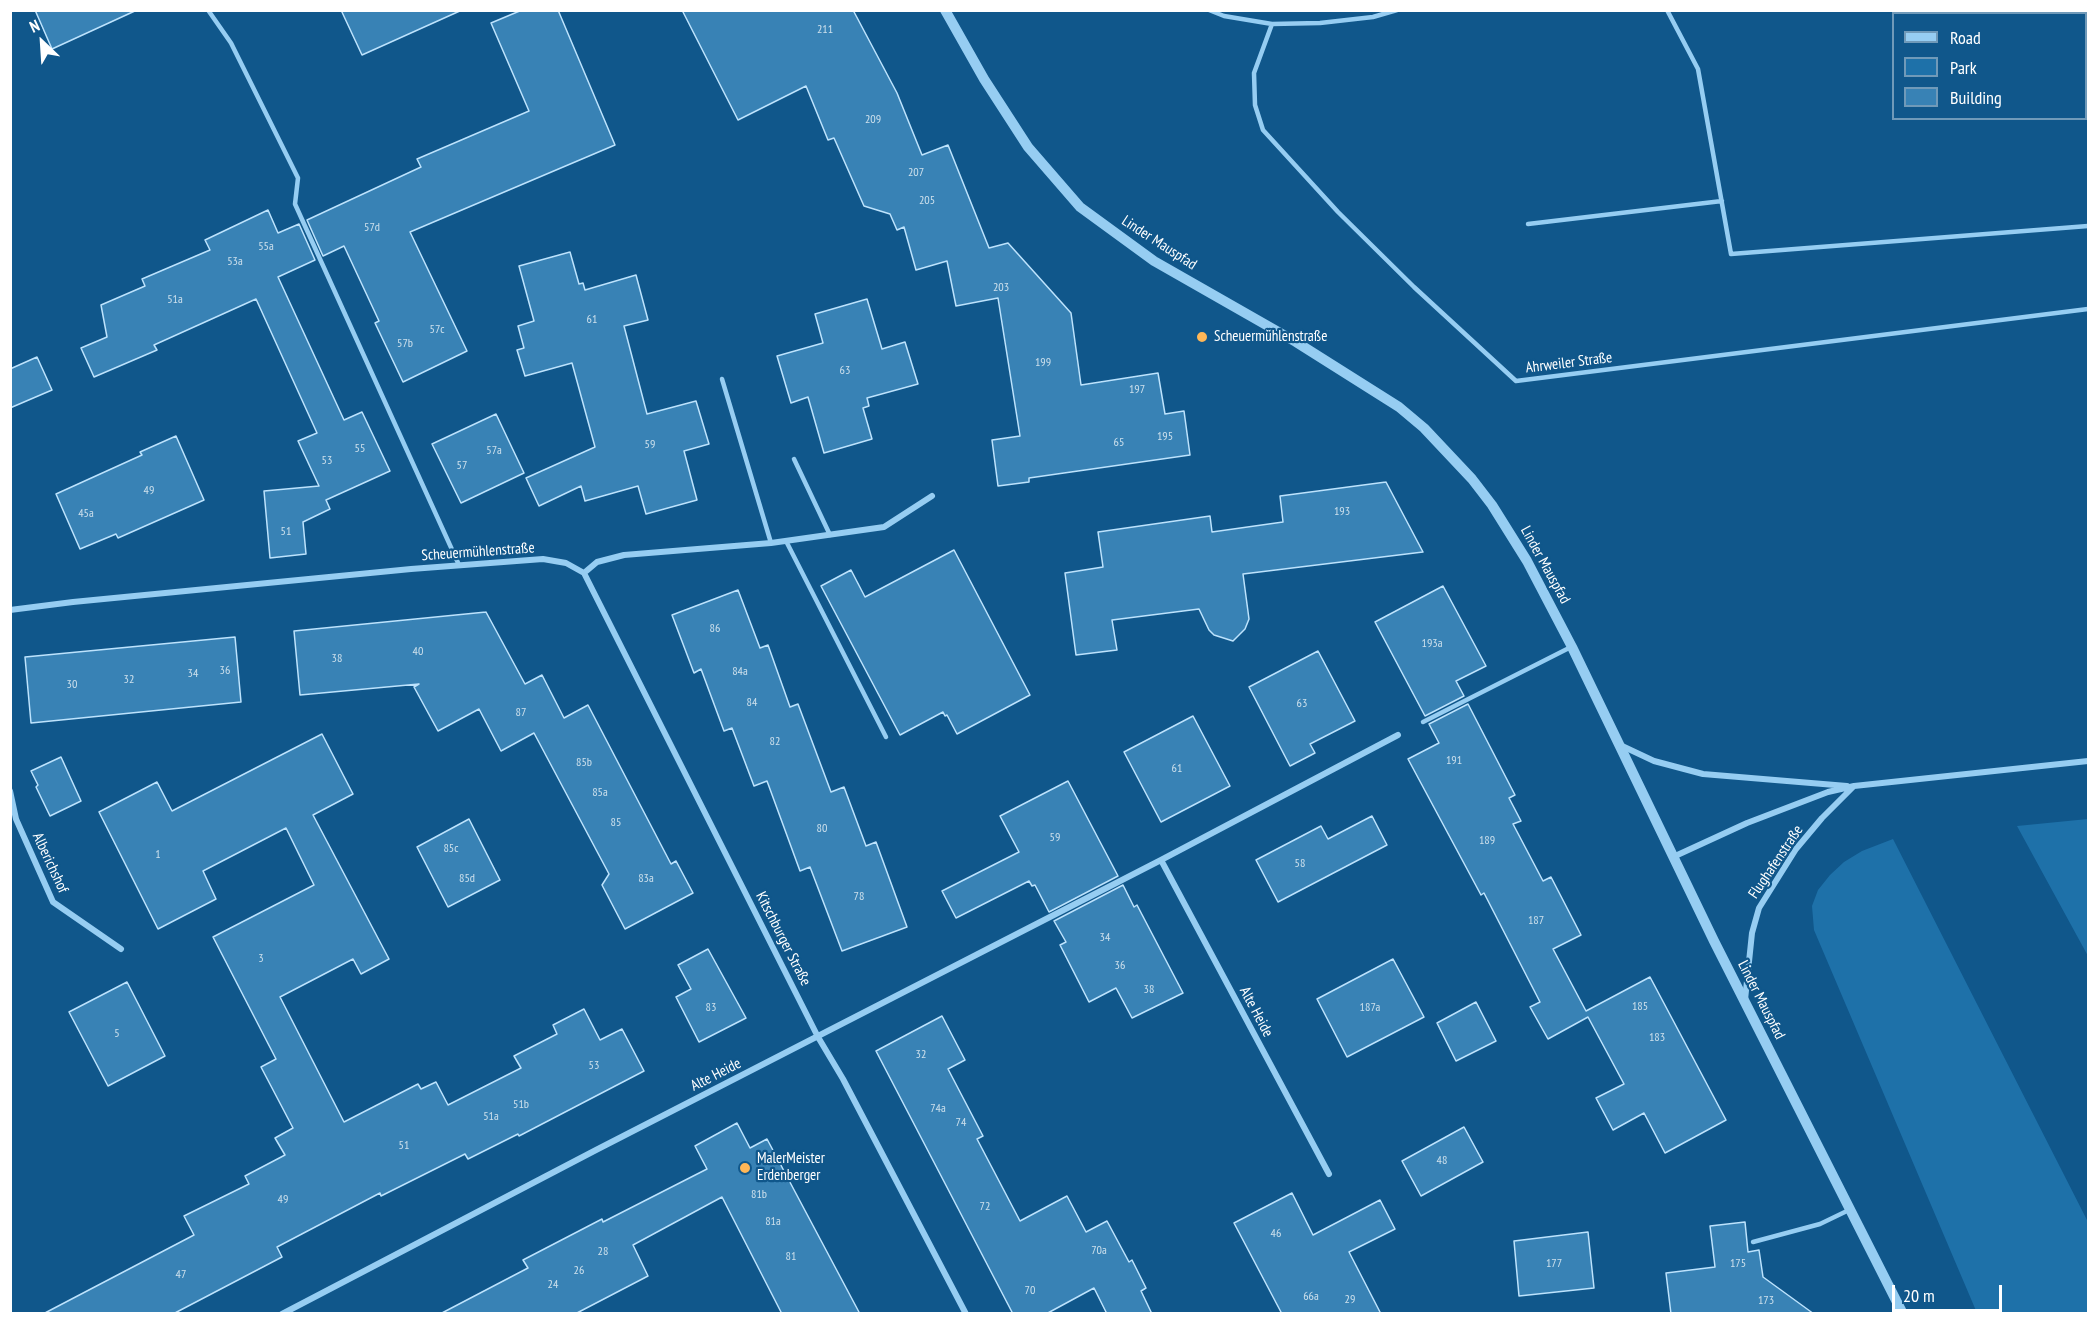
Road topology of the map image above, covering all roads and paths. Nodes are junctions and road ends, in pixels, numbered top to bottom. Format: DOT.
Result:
graph roads {
  1 [pos="208,10"];
  2 [pos="945,10"];
  3 [pos="1209,10"];
  4 [pos="1397,10"];
  5 [pos="1667,10"];
  6 [pos="1272,24"];
  7 [pos="1722,201"];
  8 [pos="1528,224"];
  9 [pos="2088,226"];
  10 [pos="2088,309"];
  11 [pos="722,379"];
  12 [pos="794,459"];
  13 [pos="932,496"];
  14 [pos="830,535"];
  15 [pos="786,541"];
  16 [pos="771,543"];
  17 [pos="459,564"];
  18 [pos="584,573"];
  19 [pos="10,610"];
  20 [pos="1572,647"];
  21 [pos="1423,722"];
  22 [pos="1398,735"];
  23 [pos="886,737"];
  24 [pos="1619,744"];
  25 [pos="2088,761"];
  26 [pos="1854,786"];
  27 [pos="10,791"];
  28 [pos="1673,857"];
  29 [pos="1161,860"];
  30 [pos="121,949"];
  31 [pos="1745,1002"];
  32 [pos="818,1037"];
  33 [pos="1329,1174"];
  34 [pos="1849,1210"];
  35 [pos="1753,1242"];
  36 [pos="282,1314"];
  37 [pos="966,1314"];
  38 [pos="1903,1314"];
  1 -- 17 [label="lane"];
  2 -- 20 [label="street, Linder Mauspfad"];
  3 -- 6 [label="lane"];
  4 -- 6 [label="lane"];
  5 -- 7 [label="lane"];
  6 -- 10 [label="lane, Ahrweiler Straße"];
  7 -- 8 [label="lane"];
  7 -- 9 [label="lane"];
  11 -- 16 [label="lane"];
  12 -- 14 [label="lane"];
  13 -- 14 [label="street"];
  14 -- 15 [label="street"];
  15 -- 16 [label="street"];
  15 -- 23 [label="lane"];
  16 -- 18 [label="street"];
  17 -- 18 [label="street, Scheuermühlenstraße"];
  17 -- 19 [label="street, Scheuermühlenstraße"];
  18 -- 32 [label="street, Kitschburger Straße"];
  20 -- 21 [label="lane"];
  20 -- 24 [label="street, Linder Mauspfad"];
  22 -- 29 [label="street, Alte Heide"];
  24 -- 26 [label="street, Flughafenstraße"];
  24 -- 28 [label="street, Linder Mauspfad"];
  25 -- 26 [label="street, Flughafenstraße"];
  26 -- 28 [label="street, Flughafenstraße"];
  26 -- 31 [label="street, Flughafenstraße"];
  27 -- 30 [label="street, Alberichshof"];
  28 -- 31 [label="street, Linder Mauspfad"];
  29 -- 32 [label="street, Alte Heide"];
  29 -- 33 [label="street, Alte Heide"];
  31 -- 34 [label="street, Linder Mauspfad"];
  32 -- 36 [label="street, Alte Heide"];
  32 -- 37 [label="street, Kitschburger Straße"];
  34 -- 35 [label="lane"];
  34 -- 38 [label="street, Linder Mauspfad"];
}
